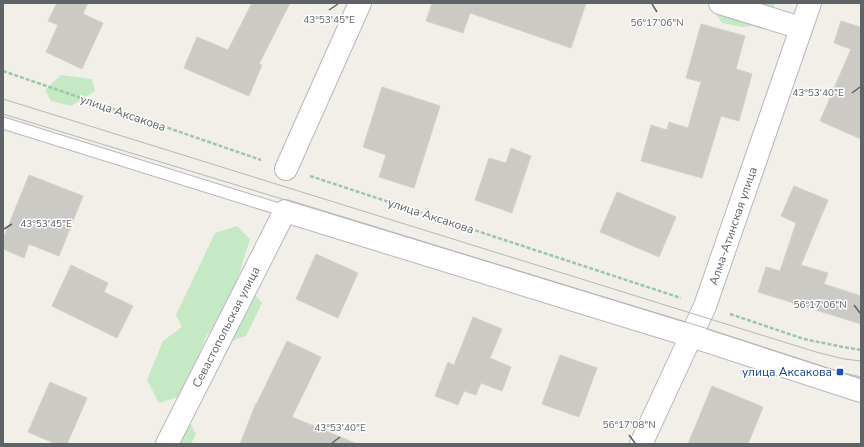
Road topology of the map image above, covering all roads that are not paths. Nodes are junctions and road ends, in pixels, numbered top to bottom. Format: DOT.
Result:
graph roads {
  1 [pos="360,3"];
  2 [pos="720,3"];
  3 [pos="810,3"];
  4 [pos="801,28"];
  5 [pos="3,123"];
  6 [pos="286,169"];
  7 [pos="285,211"];
  8 [pos="691,336"];
  9 [pos="861,391"];
  10 [pos="167,444"];
  11 [pos="641,444"];
  1 -- 6 [label="street"];
  2 -- 4 [label="street"];
  3 -- 4 [label="street, Алма-Атинская улица"];
  4 -- 8 [label="street, Алма-Атинская улица"];
  5 -- 7 [label="lane"];
  7 -- 8 [label="street"];
  7 -- 10 [label="street, Севастопольская улица"];
  8 -- 9 [label="street"];
  8 -- 11 [label="street, Алма-Атинская улица"];
}
